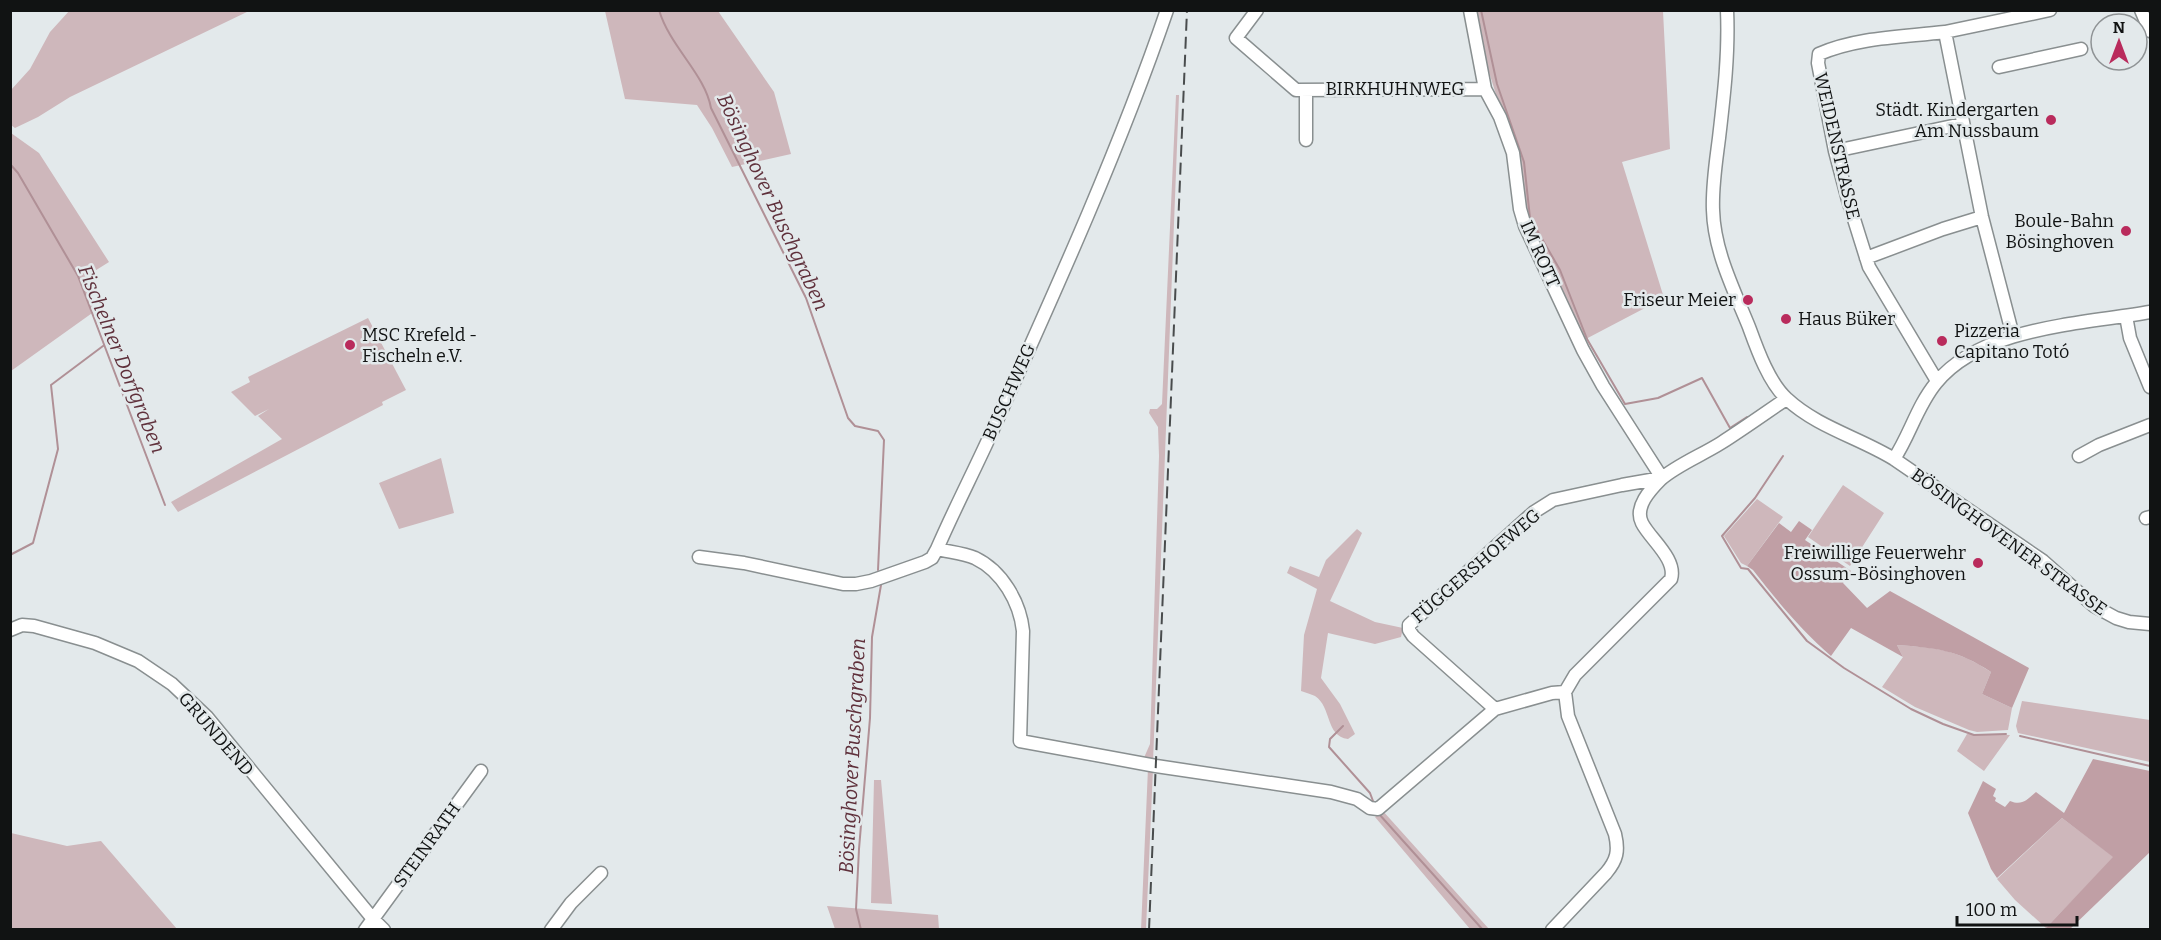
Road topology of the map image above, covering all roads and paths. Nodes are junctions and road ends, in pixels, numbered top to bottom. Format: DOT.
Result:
graph roads {
  1 [pos="1167,10"];
  2 [pos="1257,10"];
  3 [pos="1470,10"];
  4 [pos="1727,10"];
  5 [pos="2050,10"];
  6 [pos="2140,10"];
  7 [pos="2151,31"];
  8 [pos="1945,32"];
  9 [pos="2081,50"];
  10 [pos="1999,67"];
  11 [pos="1485,89"];
  12 [pos="1306,90"];
  13 [pos="1962,124"];
  14 [pos="1306,140"];
  15 [pos="1835,151"];
  16 [pos="1982,217"];
  17 [pos="1866,258"];
  18 [pos="2151,312"];
  19 [pos="2126,316"];
  20 [pos="2013,336"];
  21 [pos="1937,381"];
  22 [pos="2151,387"];
  23 [pos="1786,399"];
  24 [pos="2151,425"];
  25 [pos="2079,456"];
  26 [pos="1894,459"];
  27 [pos="1662,478"];
  28 [pos="937,549"];
  29 [pos="699,557"];
  30 [pos="10,618"];
  31 [pos="2151,624"];
  32 [pos="16,628"];
  33 [pos="1565,692"];
  34 [pos="1495,709"];
  35 [pos="481,771"];
  36 [pos="601,873"];
  37 [pos="374,919"];
  38 [pos="365,930"];
  39 [pos="384,930"];
  40 [pos="551,930"];
  41 [pos="1552,930"];
  1 -- 28 [label="street, BUSCHWEG"];
  2 -- 12 [label="street, BIRKHUHNWEG"];
  3 -- 11 [label="street, IM ROTT"];
  4 -- 23 [label="street, BÖSINGHOVENER STRASSE"];
  5 -- 8 [label="street"];
  6 -- 7 [label="street"];
  8 -- 13 [label="street"];
  8 -- 15 [label="street, WEIDENSTRASSE"];
  9 -- 10 [label="street"];
  11 -- 12 [label="street, BIRKHUHNWEG"];
  11 -- 27 [label="street, IM ROTT"];
  12 -- 14 [label="street, BIRKHUHNWEG"];
  13 -- 15 [label="street"];
  13 -- 16 [label="street"];
  15 -- 17 [label="street, WEIDENSTRASSE"];
  16 -- 17 [label="street"];
  16 -- 20 [label="street"];
  17 -- 21 [label="street, WEIDENSTRASSE"];
  18 -- 19 [label="street"];
  19 -- 20 [label="street"];
  19 -- 22 [label="street"];
  20 -- 21 [label="street"];
  21 -- 26 [label="street"];
  23 -- 26 [label="street, BÖSINGHOVENER STRASSE"];
  23 -- 27 [label="street"];
  24 -- 25 [label="street"];
  26 -- 31 [label="street, BÖSINGHOVENER STRASSE"];
  27 -- 33 [label="street"];
  27 -- 34 [label="street, FÜGGERSHOFWEG"];
  28 -- 29 [label="street"];
  28 -- 34 [label="street"];
  30 -- 32 [label="street"];
  32 -- 37 [label="street, GRUNDEND"];
  33 -- 34 [label="street"];
  33 -- 41 [label="street"];
  35 -- 37 [label="street, STEINRATH"];
  36 -- 40 [label="street"];
  37 -- 38 [label="street"];
  37 -- 39 [label="street, GRUNDEND"];
}
